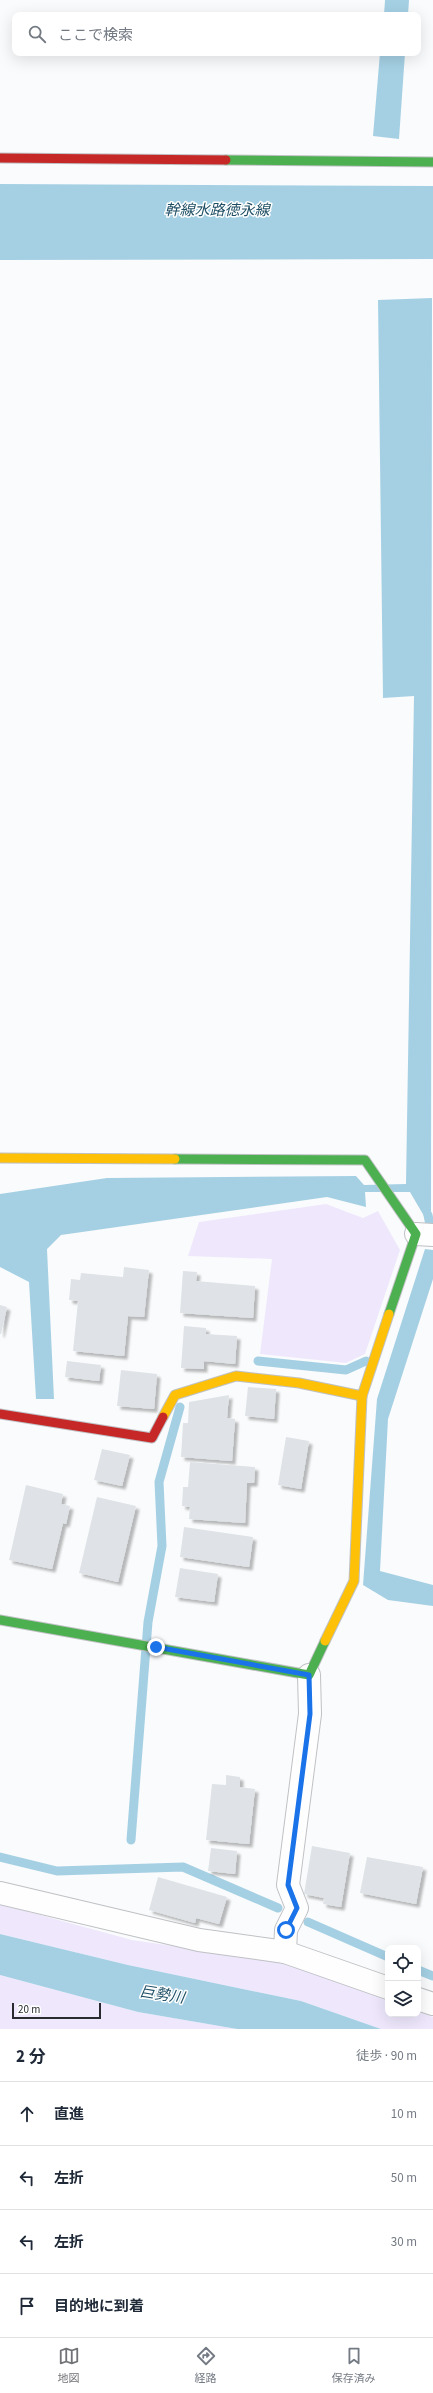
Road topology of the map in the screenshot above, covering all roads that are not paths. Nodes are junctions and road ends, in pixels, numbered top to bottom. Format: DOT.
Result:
graph roads {
  1 [pos="0,158"];
  2 [pos="433,162"];
  3 [pos="0,1158"];
  4 [pos="424,1235"];
  5 [pos="362,1396"];
  6 [pos="0,1414"];
  7 [pos="0,1620"];
  8 [pos="309,1675"];
  9 [pos="0,1893"];
  10 [pos="285,1952"];
  11 [pos="385,1987"];
  12 [pos="421,2000"];
  13 [pos="433,2004"];
  1 -- 2 [label="street"];
  3 -- 4 [label="street"];
  4 -- 5 [label="street"];
  5 -- 6 [label="street"];
  5 -- 8 [label="street"];
  7 -- 8 [label="street"];
  8 -- 10 [label="street"];
  9 -- 10 [label="street"];
  10 -- 11 [label="street"];
  12 -- 13 [label="street"];
}
